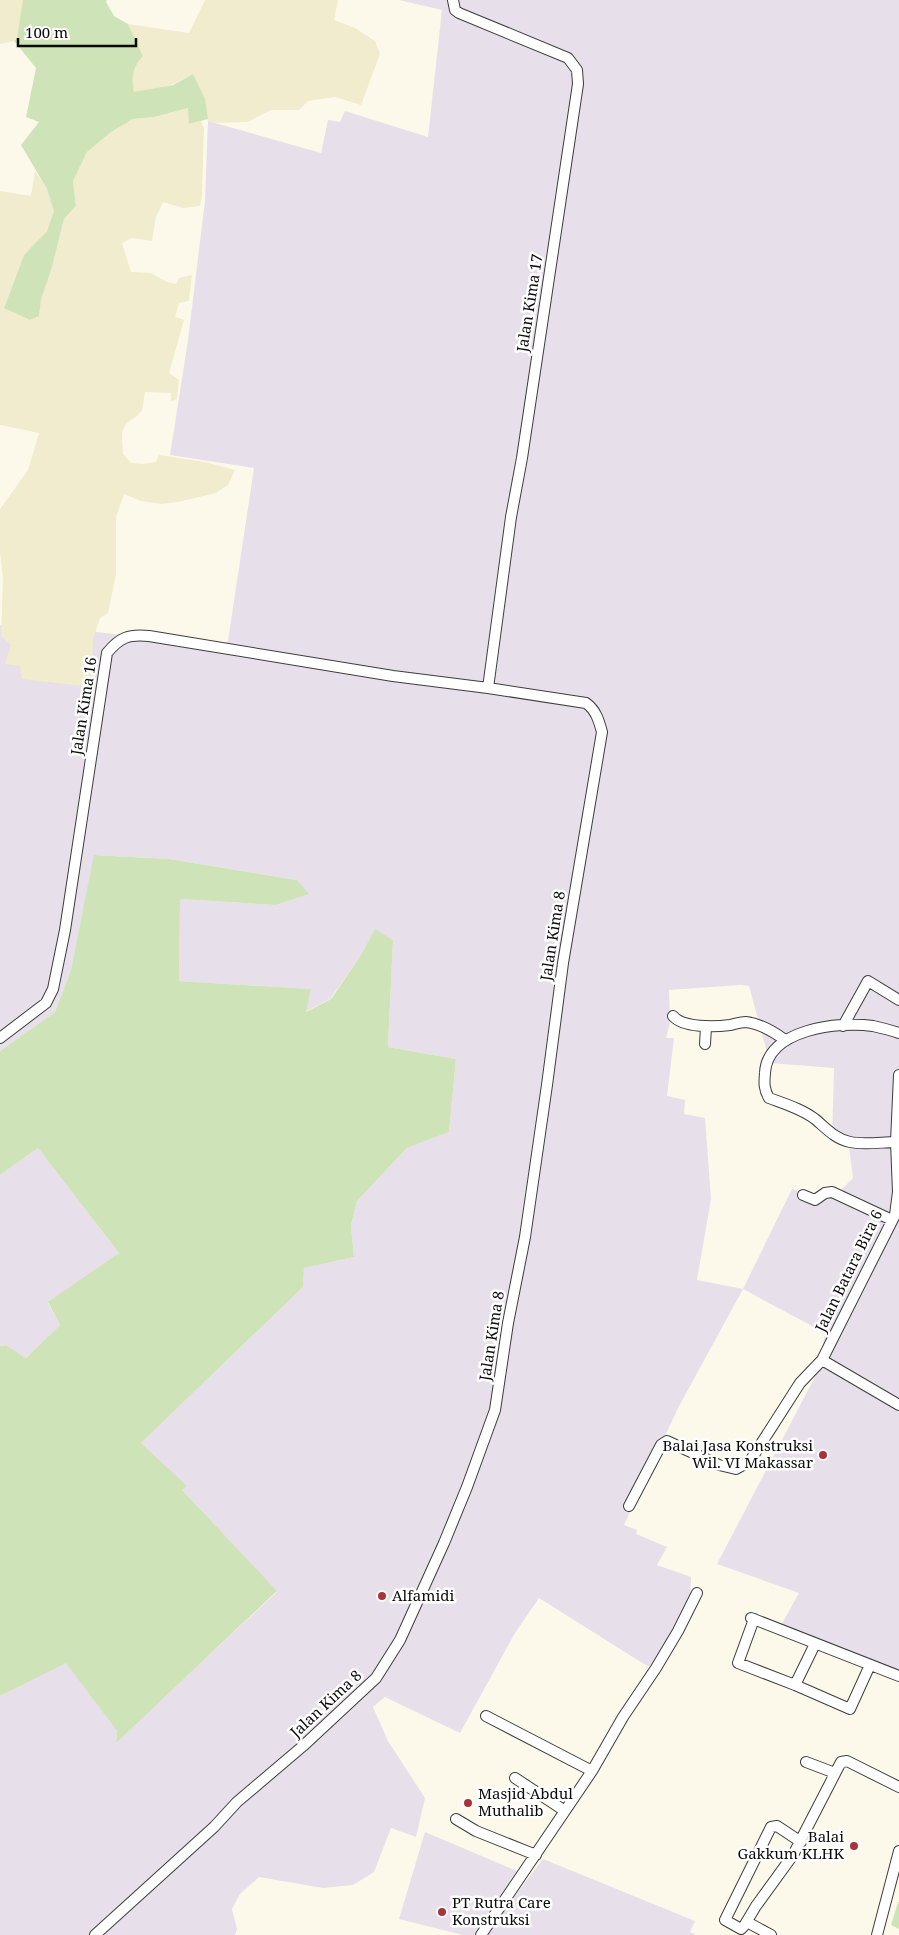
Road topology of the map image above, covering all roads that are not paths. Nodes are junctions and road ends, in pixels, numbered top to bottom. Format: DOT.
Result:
graph roads {
  1 [pos="452,0"];
  2 [pos="488,688"];
  3 [pos="899,1000"];
  4 [pos="673,1016"];
  5 [pos="844,1026"];
  6 [pos="706,1027"];
  7 [pos="899,1033"];
  8 [pos="0,1038"];
  9 [pos="785,1040"];
  10 [pos="705,1044"];
  11 [pos="899,1074"];
  12 [pos="896,1142"];
  13 [pos="803,1195"];
  14 [pos="892,1220"];
  15 [pos="822,1360"];
  16 [pos="899,1405"];
  17 [pos="629,1506"];
  18 [pos="697,1593"];
  19 [pos="816,1644"];
  20 [pos="870,1665"];
  21 [pos="899,1676"];
  22 [pos="795,1685"];
  23 [pos="486,1716"];
  24 [pos="806,1762"];
  25 [pos="592,1771"];
  26 [pos="835,1773"];
  27 [pos="515,1778"];
  28 [pos="899,1787"];
  29 [pos="565,1811"];
  30 [pos="456,1819"];
  31 [pos="801,1842"];
  32 [pos="899,1851"];
  33 [pos="536,1855"];
  34 [pos="747,1923"];
  35 [pos="95,1935"];
  36 [pos="481,1935"];
  37 [pos="771,1935"];
  38 [pos="877,1935"];
  1 -- 2 [label="street, Jalan Kima 17"];
  2 -- 8 [label="street, Jalan Kima 16"];
  2 -- 35 [label="street, Jalan Kima 8"];
  3 -- 5 [label="street"];
  4 -- 6 [label="street"];
  5 -- 7 [label="street"];
  5 -- 9 [label="street"];
  6 -- 9 [label="street"];
  6 -- 10 [label="street"];
  9 -- 12 [label="street"];
  11 -- 12 [label="street, Jalan Batara Bira 6"];
  12 -- 14 [label="street, Jalan Batara Bira 6"];
  13 -- 14 [label="street"];
  14 -- 15 [label="street, Jalan Batara Bira 6"];
  15 -- 16 [label="street"];
  15 -- 17 [label="street, Jalan Batara Bira 6"];
  18 -- 25 [label="street"];
  19 -- 20 [label="street"];
  19 -- 22 [label="street"];
  19 -- 22 [label="street"];
  20 -- 21 [label="street"];
  20 -- 22 [label="street"];
  23 -- 25 [label="street"];
  24 -- 26 [label="street"];
  25 -- 29 [label="street"];
  26 -- 28 [label="street"];
  26 -- 31 [label="street"];
  27 -- 29 [label="street"];
  29 -- 33 [label="street"];
  30 -- 33 [label="street"];
  31 -- 34 [label="street"];
  31 -- 34 [label="street"];
  32 -- 38 [label="street"];
  33 -- 36 [label="street"];
  34 -- 37 [label="street"];
}
